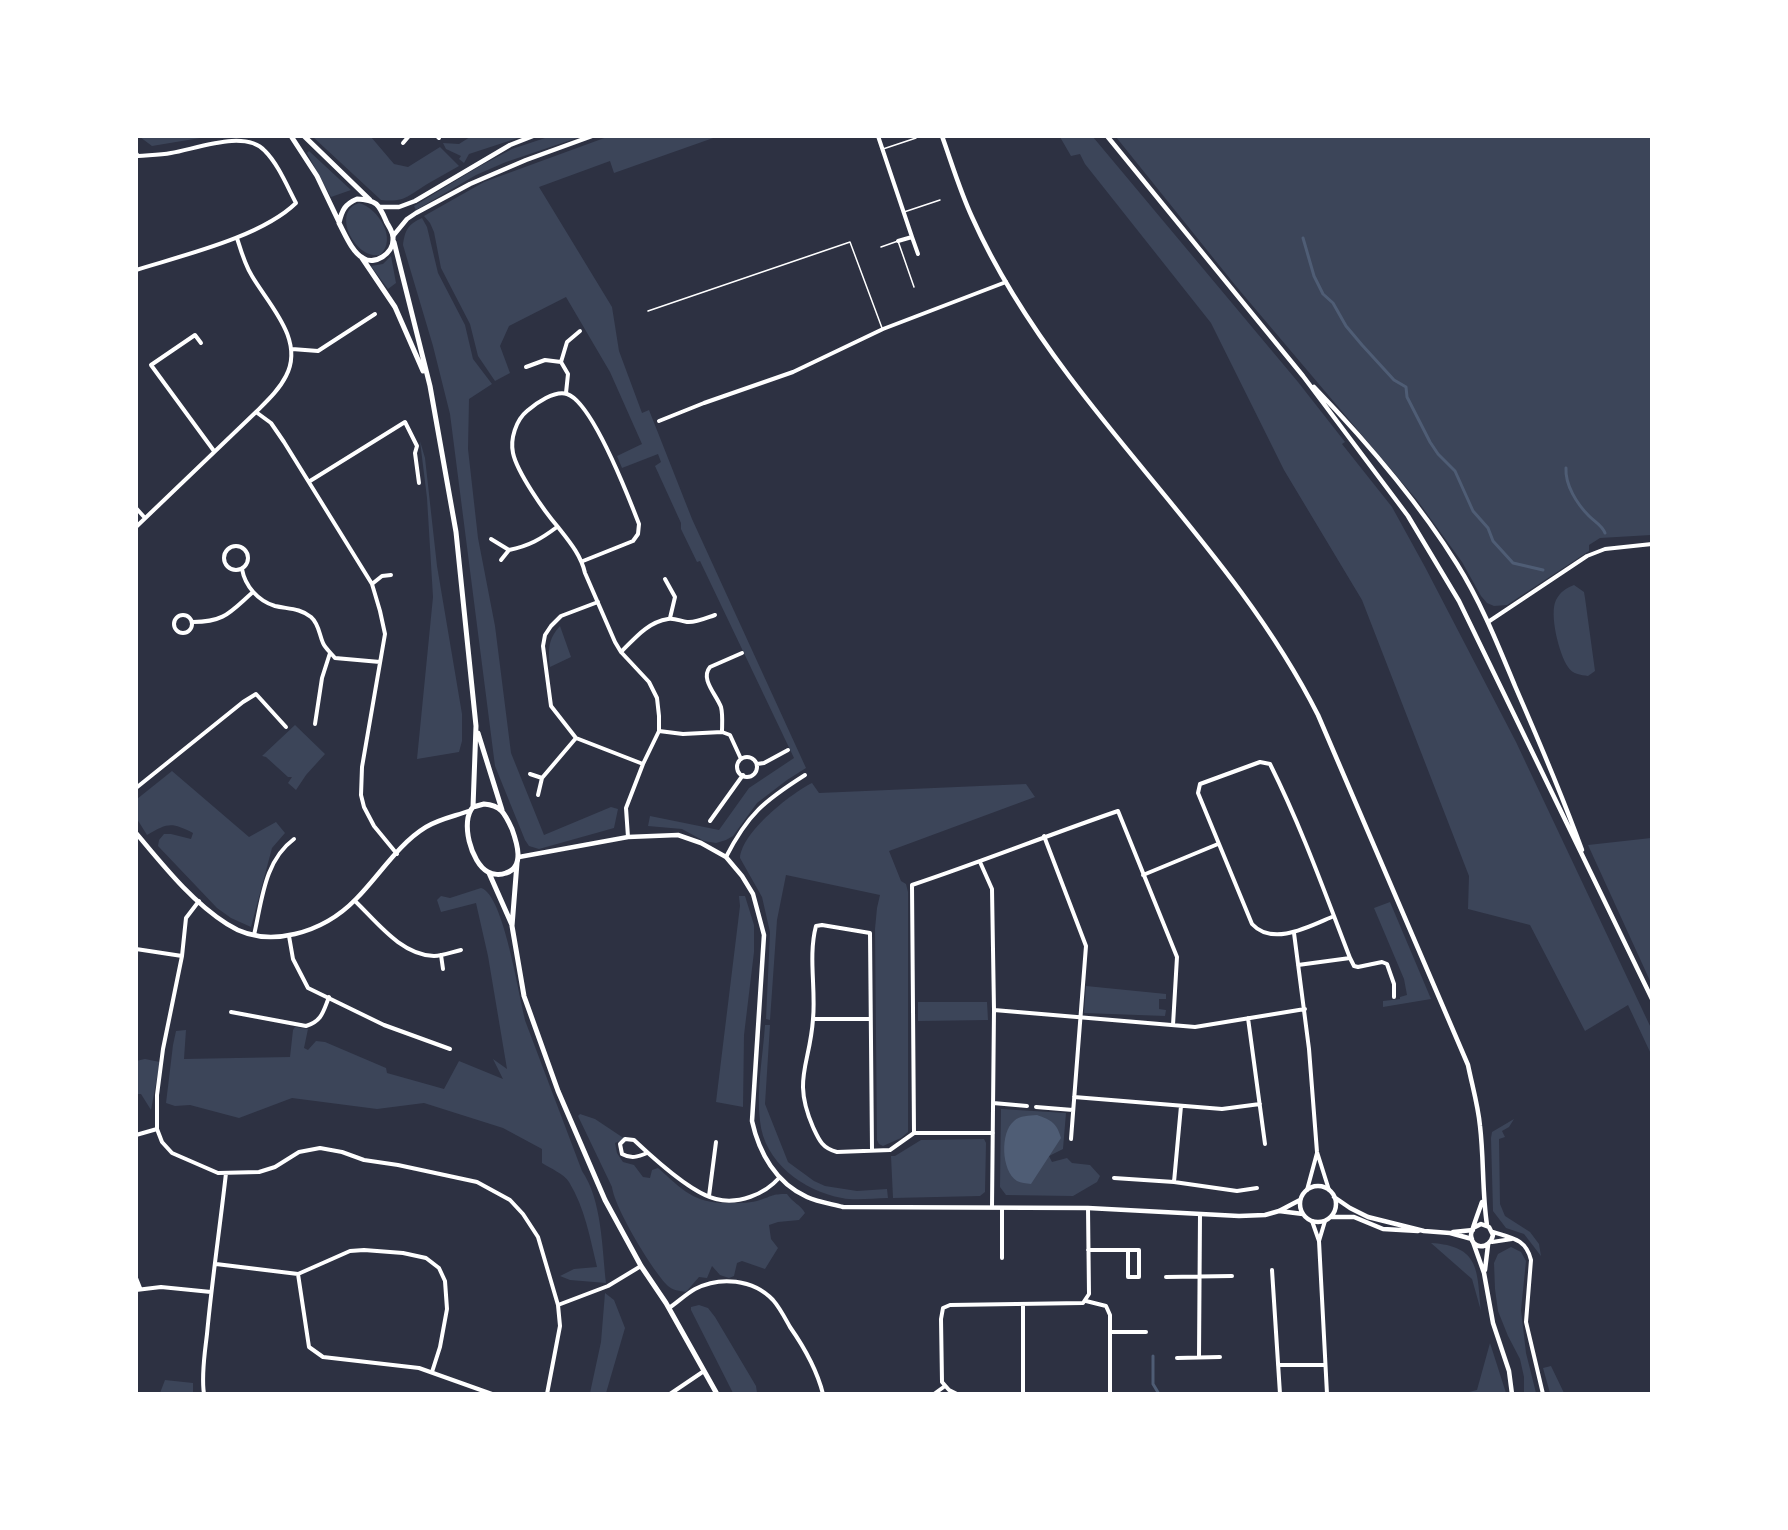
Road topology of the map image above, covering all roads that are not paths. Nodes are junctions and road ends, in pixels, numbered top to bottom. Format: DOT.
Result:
graph roads {
  1 [pos="291,136"];
  2 [pos="304,136"];
  3 [pos="409,136"];
  4 [pos="533,136"];
  5 [pos="592,136"];
  6 [pos="878,136"];
  7 [pos="942,136"];
  8 [pos="1107,136"];
  9 [pos="915,138"];
  10 [pos="403,143"];
  11 [pos="883,149"];
  12 [pos="136,153"];
  13 [pos="370,200"];
  14 [pos="940,200"];
  15 [pos="380,207"];
  16 [pos="904,212"];
  17 [pos="339,223"];
  18 [pos="912,237"];
  19 [pos="237,238"];
  20 [pos="393,239"];
  21 [pos="898,242"];
  22 [pos="881,247"];
  23 [pos="918,254"];
  24 [pos="362,258"];
  25 [pos="136,270"];
  26 [pos="1007,282"];
  27 [pos="914,287"];
  28 [pos="648,311"];
  29 [pos="375,314"];
  30 [pos="883,329"];
  31 [pos="580,331"];
  32 [pos="201,343"];
  33 [pos="292,349"];
  34 [pos="561,362"];
  35 [pos="526,367"];
  36 [pos="1303,376"];
  37 [pos="430,386"];
  38 [pos="566,393"];
  39 [pos="256,412"];
  40 [pos="659,421"];
  41 [pos="214,451"];
  42 [pos="310,481"];
  43 [pos="419,483"];
  44 [pos="136,508"];
  45 [pos="145,518"];
  46 [pos="136,527"];
  47 [pos="557,527"];
  48 [pos="491,540"];
  49 [pos="1652,544"];
  50 [pos="509,550"];
  51 [pos="501,560"];
  52 [pos="583,561"];
  53 [pos="242,569"];
  54 [pos="391,575"];
  55 [pos="666,579"];
  56 [pos="372,584"];
  57 [pos="253,592"];
  58 [pos="598,602"];
  59 [pos="715,615"];
  60 [pos="670,618"];
  61 [pos="193,622"];
  62 [pos="1488,622"];
  63 [pos="621,652"];
  64 [pos="331,653"];
  65 [pos="742,653"];
  66 [pos="380,662"];
  67 [pos="315,724"];
  68 [pos="476,726"];
  69 [pos="286,727"];
  70 [pos="659,731"];
  71 [pos="722,732"];
  72 [pos="576,738"];
  73 [pos="788,750"];
  74 [pos="741,759"];
  75 [pos="643,764"];
  76 [pos="757,764"];
  77 [pos="530,774"];
  78 [pos="742,775"];
  79 [pos="805,775"];
  80 [pos="542,778"];
  81 [pos="136,788"];
  82 [pos="538,795"];
  83 [pos="471,809"];
  84 [pos="502,810"];
  85 [pos="710,821"];
  86 [pos="136,833"];
  87 [pos="1044,836"];
  88 [pos="628,837"];
  89 [pos="294,839"];
  90 [pos="1218,844"];
  91 [pos="397,854"];
  92 [pos="726,857"];
  93 [pos="518,860"];
  94 [pos="981,862"];
  95 [pos="1587,864"];
  96 [pos="489,873"];
  97 [pos="1143,875"];
  98 [pos="199,901"];
  99 [pos="355,901"];
  100 [pos="1334,916"];
  101 [pos="512,927"];
  102 [pos="1294,933"];
  103 [pos="254,935"];
  104 [pos="289,936"];
  105 [pos="136,949"];
  106 [pos="461,950"];
  107 [pos="441,955"];
  108 [pos="182,956"];
  109 [pos="1350,958"];
  110 [pos="1298,964"];
  111 [pos="443,969"];
  112 [pos="329,997"];
  113 [pos="1394,997"];
  114 [pos="1652,999"];
  115 [pos="1305,1009"];
  116 [pos="994,1010"];
  117 [pos="231,1012"];
  118 [pos="1081,1018"];
  119 [pos="1248,1018"];
  120 [pos="813,1019"];
  121 [pos="870,1019"];
  122 [pos="1173,1025"];
  123 [pos="450,1049"];
  124 [pos="1074,1097"];
  125 [pos="993,1103"];
  126 [pos="1260,1104"];
  127 [pos="1026,1106"];
  128 [pos="1181,1106"];
  129 [pos="1036,1107"];
  130 [pos="1073,1110"];
  131 [pos="157,1128"];
  132 [pos="914,1133"];
  133 [pos="993,1133"];
  134 [pos="136,1135"];
  135 [pos="1071,1139"];
  136 [pos="716,1142"];
  137 [pos="1264,1144"];
  138 [pos="872,1150"];
  139 [pos="1317,1152"];
  140 [pos="647,1153"];
  141 [pos="226,1173"];
  142 [pos="779,1178"];
  143 [pos="1114,1178"];
  144 [pos="1174,1182"];
  145 [pos="1257,1188"];
  146 [pos="1307,1190"];
  147 [pos="1329,1190"];
  148 [pos="709,1196"];
  149 [pos="1334,1197"];
  150 [pos="1483,1199"];
  151 [pos="1300,1200"];
  152 [pos="992,1208"];
  153 [pos="1002,1208"];
  154 [pos="1088,1208"];
  155 [pos="1279,1211"];
  156 [pos="1200,1214"];
  157 [pos="1303,1214"];
  158 [pos="1330,1217"];
  159 [pos="1312,1221"];
  160 [pos="1325,1221"];
  161 [pos="1487,1225"];
  162 [pos="1474,1228"];
  163 [pos="1424,1231"];
  164 [pos="1493,1232"];
  165 [pos="1450,1233"];
  166 [pos="1513,1239"];
  167 [pos="1319,1241"];
  168 [pos="1473,1241"];
  169 [pos="1490,1243"];
  170 [pos="1088,1250"];
  171 [pos="1128,1250"];
  172 [pos="1002,1258"];
  173 [pos="216,1264"];
  174 [pos="641,1266"];
  175 [pos="1272,1270"];
  176 [pos="1484,1272"];
  177 [pos="298,1274"];
  178 [pos="1232,1276"];
  179 [pos="1166,1277"];
  180 [pos="1199,1277"];
  181 [pos="136,1278"];
  182 [pos="138,1289"];
  183 [pos="211,1292"];
  184 [pos="1086,1300"];
  185 [pos="558,1305"];
  186 [pos="1023,1305"];
  187 [pos="669,1308"];
  188 [pos="1110,1332"];
  189 [pos="1146,1332"];
  190 [pos="1199,1357"];
  191 [pos="1220,1357"];
  192 [pos="1177,1358"];
  193 [pos="1278,1365"];
  194 [pos="1326,1365"];
  195 [pos="705,1371"];
  196 [pos="432,1372"];
  197 [pos="945,1386"];
  198 [pos="204,1394"];
  199 [pos="492,1394"];
  200 [pos="547,1394"];
  201 [pos="670,1394"];
  202 [pos="717,1394"];
  203 [pos="823,1394"];
  204 [pos="934,1394"];
  205 [pos="957,1394"];
  206 [pos="1023,1394"];
  207 [pos="1110,1394"];
  208 [pos="1280,1394"];
  209 [pos="1327,1394"];
  210 [pos="1512,1394"];
  211 [pos="1543,1394"];
  1 -- 17 [label="main road"];
  2 -- 13 [label="main road"];
  3 -- 10 [label="street"];
  4 -- 15 [label="street"];
  5 -- 20 [label="street"];
  6 -- 11 [label="street"];
  7 -- 26 [label="street"];
  8 -- 36 [label="street"];
  9 -- 11 [label="lane"];
  11 -- 16 [label="street"];
  12 -- 19 [label="street"];
  13 -- 15 [label="main road"];
  13 -- 17 [label="main road"];
  14 -- 16 [label="lane"];
  15 -- 20 [label="main road"];
  16 -- 18 [label="street"];
  17 -- 24 [label="main road"];
  18 -- 21 [label="street"];
  18 -- 23 [label="street"];
  19 -- 25 [label="street"];
  19 -- 33 [label="street"];
  20 -- 24 [label="main road"];
  20 -- 37 [label="main road"];
  21 -- 22 [label="lane"];
  21 -- 27 [label="lane"];
  24 -- 37 [label="main road"];
  26 -- 30 [label="street"];
  26 -- 150 [label="street"];
  28 -- 30 [label="lane"];
  29 -- 33 [label="street"];
  30 -- 40 [label="street"];
  31 -- 34 [label="street"];
  32 -- 41 [label="street"];
  33 -- 39 [label="street"];
  34 -- 35 [label="street"];
  34 -- 38 [label="street"];
  36 -- 62 [label="street"];
  36 -- 95 [label="street"];
  37 -- 68 [label="main road"];
  38 -- 47 [label="street"];
  38 -- 52 [label="street"];
  39 -- 41 [label="street"];
  39 -- 42 [label="street"];
  41 -- 45 [label="street"];
  42 -- 43 [label="street"];
  42 -- 56 [label="street"];
  44 -- 45 [label="street"];
  45 -- 46 [label="street"];
  47 -- 50 [label="street"];
  47 -- 52 [label="street"];
  48 -- 50 [label="street"];
  49 -- 62 [label="street"];
  50 -- 51 [label="street"];
  52 -- 58 [label="street"];
  53 -- 53 [label="street"];
  53 -- 57 [label="street"];
  54 -- 56 [label="street"];
  55 -- 60 [label="street"];
  56 -- 66 [label="street"];
  57 -- 61 [label="street"];
  57 -- 64 [label="street"];
  58 -- 63 [label="street"];
  58 -- 72 [label="street"];
  59 -- 60 [label="street"];
  60 -- 63 [label="street"];
  61 -- 61 [label="street"];
  62 -- 95 [label="street"];
  63 -- 70 [label="street"];
  64 -- 66 [label="street"];
  64 -- 67 [label="street"];
  65 -- 71 [label="street"];
  66 -- 91 [label="street"];
  68 -- 83 [label="main road"];
  68 -- 84 [label="main road"];
  69 -- 81 [label="street"];
  70 -- 71 [label="street"];
  70 -- 75 [label="street"];
  71 -- 74 [label="street"];
  72 -- 75 [label="street"];
  72 -- 80 [label="street"];
  73 -- 76 [label="street"];
  74 -- 76 [label="street"];
  74 -- 78 [label="street"];
  75 -- 88 [label="street"];
  76 -- 78 [label="street"];
  77 -- 80 [label="street"];
  78 -- 85 [label="street"];
  79 -- 92 [label="street"];
  80 -- 82 [label="street"];
  83 -- 84 [label="main road"];
  83 -- 91 [label="street"];
  83 -- 96 [label="main road"];
  84 -- 93 [label="main road"];
  86 -- 98 [label="street"];
  87 -- 94 [label="street"];
  87 -- 97 [label="street"];
  87 -- 118 [label="street"];
  88 -- 92 [label="street"];
  88 -- 93 [label="street"];
  89 -- 103 [label="street"];
  90 -- 97 [label="street"];
  90 -- 100 [label="street"];
  90 -- 102 [label="street"];
  91 -- 99 [label="street"];
  92 -- 142 [label="street"];
  93 -- 96 [label="main road"];
  93 -- 101 [label="main road"];
  94 -- 116 [label="street"];
  94 -- 132 [label="street"];
  95 -- 114 [label="street"];
  96 -- 101 [label="main road"];
  97 -- 122 [label="street"];
  98 -- 103 [label="street"];
  98 -- 108 [label="street"];
  99 -- 104 [label="street"];
  99 -- 107 [label="street"];
  100 -- 102 [label="street"];
  100 -- 109 [label="street"];
  101 -- 174 [label="main road"];
  102 -- 110 [label="street"];
  103 -- 104 [label="street"];
  104 -- 112 [label="street"];
  105 -- 108 [label="street"];
  106 -- 107 [label="street"];
  107 -- 111 [label="street"];
  108 -- 131 [label="street"];
  109 -- 110 [label="street"];
  109 -- 113 [label="street"];
  110 -- 115 [label="street"];
  112 -- 117 [label="street"];
  112 -- 123 [label="street"];
  115 -- 119 [label="street"];
  115 -- 139 [label="street"];
  116 -- 118 [label="street"];
  116 -- 125 [label="street"];
  118 -- 122 [label="street"];
  118 -- 124 [label="street"];
  119 -- 122 [label="street"];
  119 -- 126 [label="street"];
  120 -- 121 [label="street"];
  120 -- 121 [label="street"];
  120 -- 138 [label="street"];
  121 -- 138 [label="street"];
  124 -- 128 [label="street"];
  124 -- 130 [label="street"];
  125 -- 127 [label="street"];
  125 -- 133 [label="street"];
  126 -- 128 [label="street"];
  126 -- 137 [label="street"];
  128 -- 144 [label="street"];
  129 -- 130 [label="street"];
  130 -- 135 [label="street"];
  131 -- 134 [label="street"];
  131 -- 141 [label="street"];
  132 -- 133 [label="street"];
  132 -- 138 [label="street"];
  133 -- 152 [label="street"];
  136 -- 148 [label="street"];
  139 -- 146 [label="street"];
  139 -- 147 [label="street"];
  140 -- 140 [label="street"];
  140 -- 148 [label="street"];
  141 -- 173 [label="street"];
  141 -- 185 [label="street"];
  142 -- 148 [label="street"];
  142 -- 152 [label="street"];
  143 -- 144 [label="street"];
  144 -- 145 [label="street"];
  146 -- 147 [label="street"];
  146 -- 151 [label="street"];
  147 -- 149 [label="street"];
  149 -- 158 [label="street"];
  149 -- 163 [label="street"];
  150 -- 161 [label="street"];
  150 -- 162 [label="street"];
  151 -- 155 [label="street"];
  151 -- 157 [label="street"];
  152 -- 153 [label="street"];
  153 -- 154 [label="street"];
  153 -- 172 [label="street"];
  154 -- 156 [label="street"];
  154 -- 170 [label="street"];
  155 -- 156 [label="street"];
  155 -- 157 [label="street"];
  156 -- 180 [label="street"];
  157 -- 159 [label="street"];
  158 -- 160 [label="street"];
  158 -- 163 [label="street"];
  159 -- 160 [label="street"];
  159 -- 167 [label="street"];
  160 -- 167 [label="street"];
  161 -- 162 [label="street"];
  161 -- 164 [label="street"];
  162 -- 165 [label="street"];
  162 -- 168 [label="street"];
  163 -- 165 [label="street"];
  164 -- 166 [label="street"];
  164 -- 169 [label="street"];
  165 -- 168 [label="street"];
  166 -- 169 [label="street"];
  166 -- 211 [label="street"];
  167 -- 194 [label="street"];
  168 -- 169 [label="street"];
  168 -- 176 [label="street"];
  169 -- 176 [label="street"];
  170 -- 171 [label="street"];
  170 -- 184 [label="street"];
  171 -- 171 [label="street"];
  173 -- 177 [label="street"];
  173 -- 183 [label="street"];
  174 -- 185 [label="street"];
  174 -- 187 [label="main road"];
  175 -- 193 [label="street"];
  176 -- 210 [label="street"];
  177 -- 196 [label="street"];
  177 -- 196 [label="street"];
  178 -- 180 [label="street"];
  179 -- 180 [label="street"];
  180 -- 190 [label="street"];
  181 -- 182 [label="street"];
  182 -- 183 [label="street"];
  183 -- 198 [label="street"];
  184 -- 186 [label="street"];
  184 -- 188 [label="street"];
  185 -- 200 [label="street"];
  186 -- 197 [label="street"];
  186 -- 206 [label="street"];
  187 -- 195 [label="main road"];
  187 -- 203 [label="street"];
  188 -- 189 [label="street"];
  188 -- 207 [label="street"];
  190 -- 191 [label="street"];
  190 -- 192 [label="street"];
  193 -- 194 [label="street"];
  193 -- 208 [label="street"];
  194 -- 209 [label="street"];
  195 -- 201 [label="street"];
  195 -- 202 [label="main road"];
  196 -- 199 [label="street"];
  197 -- 204 [label="street"];
  197 -- 205 [label="street"];
}
